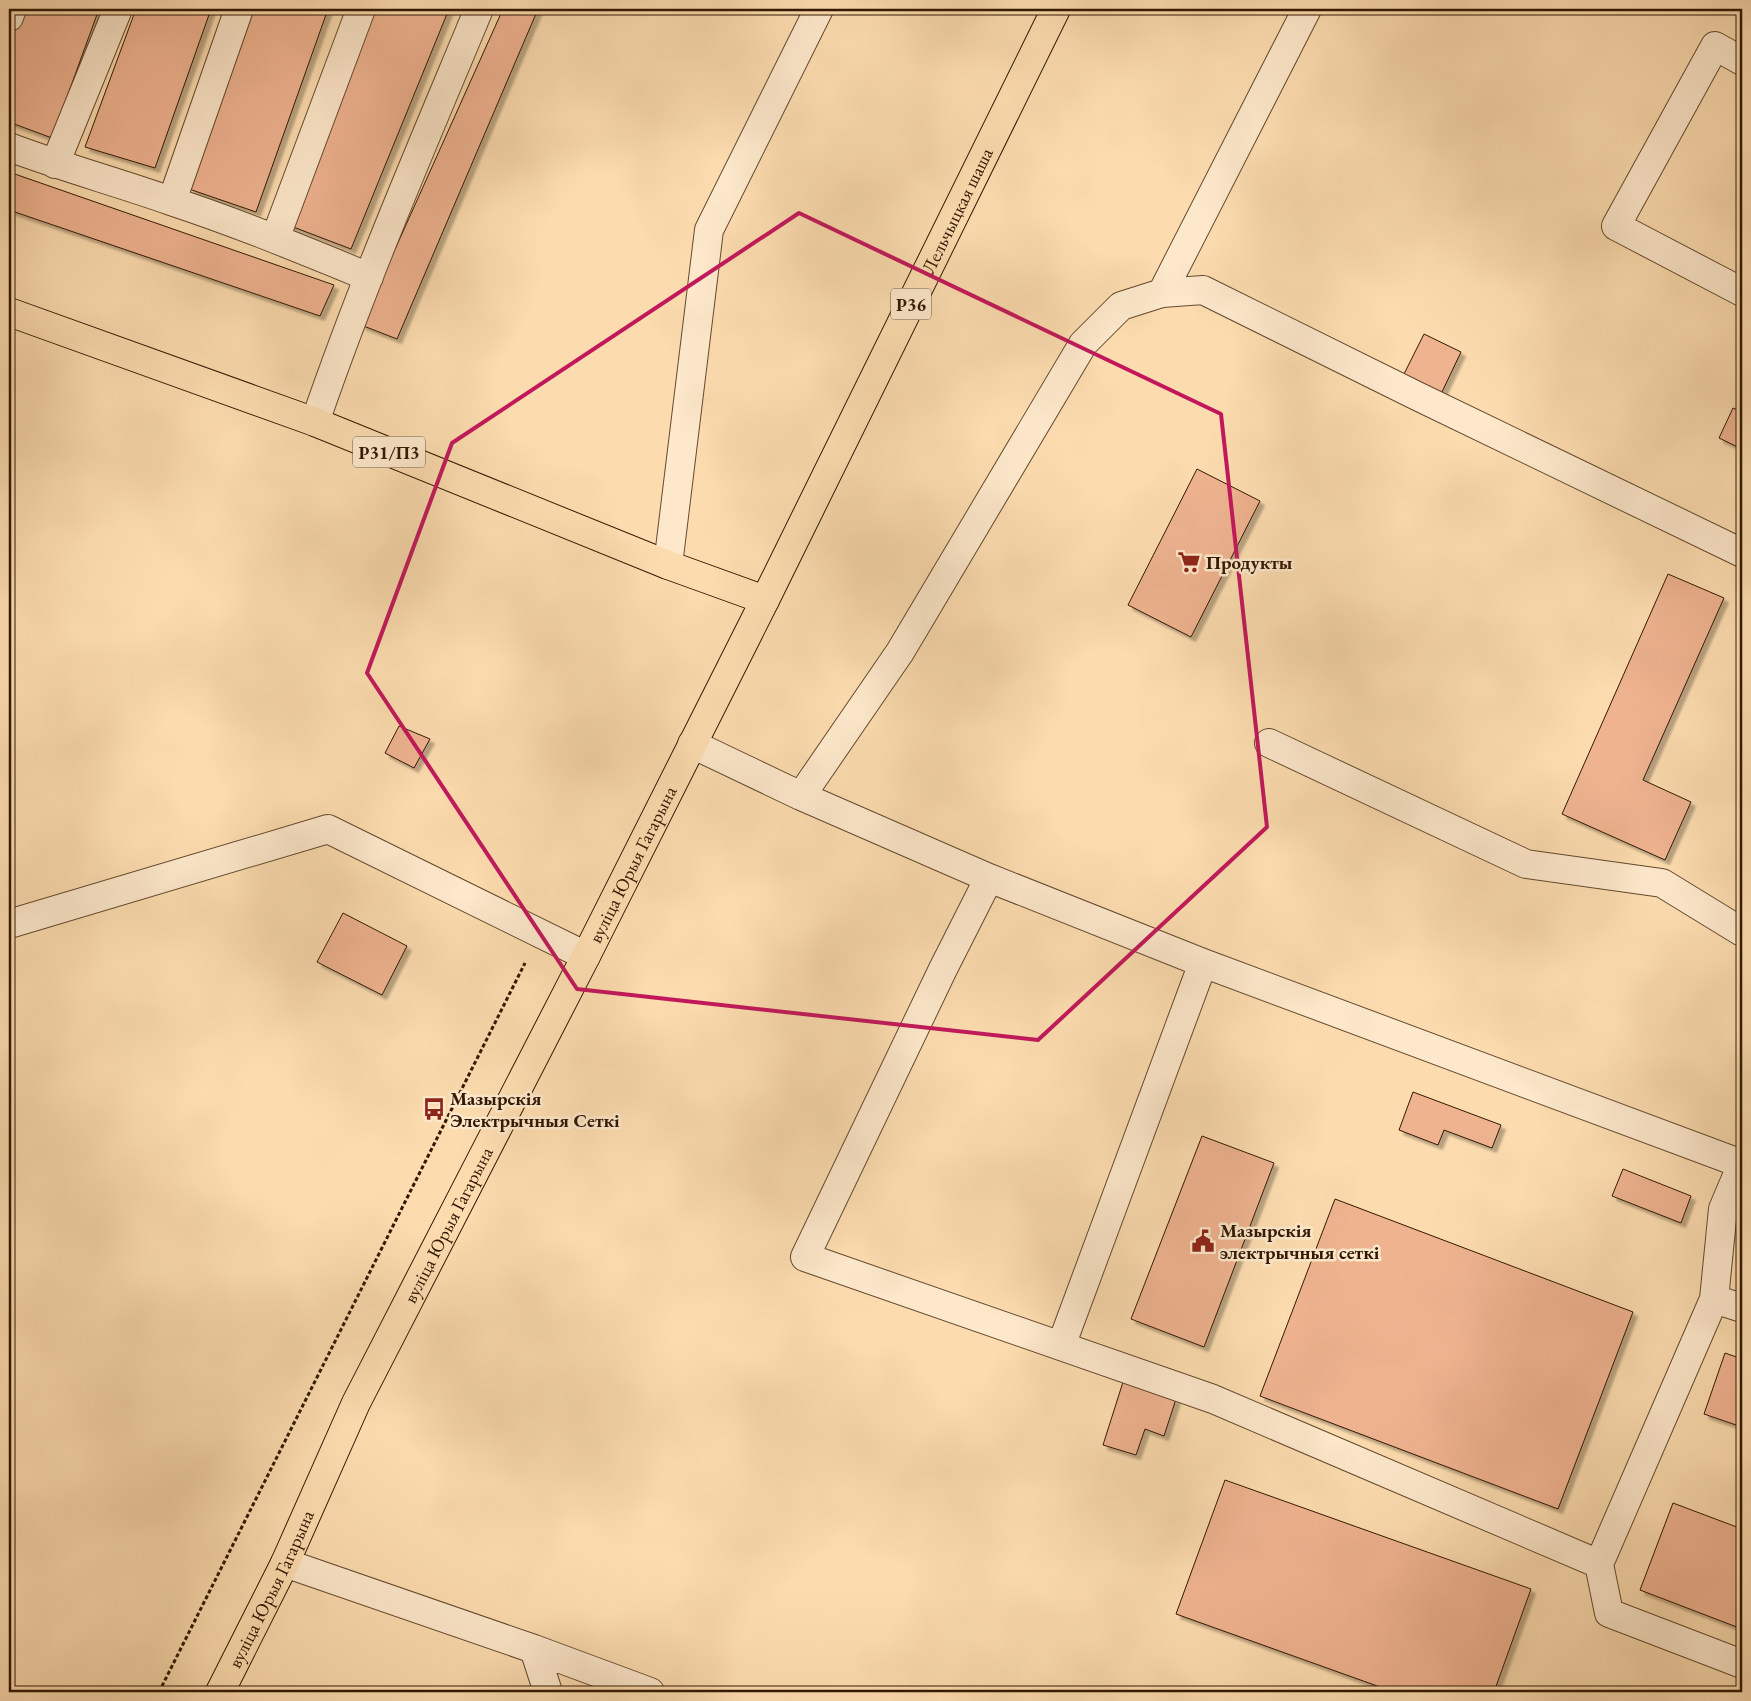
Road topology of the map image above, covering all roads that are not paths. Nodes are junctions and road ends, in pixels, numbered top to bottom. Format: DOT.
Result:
graph roads {
  1 [pos="12,9"];
  2 [pos="118,9"];
  3 [pos="239,9"];
  4 [pos="361,9"];
  5 [pos="479,9"];
  6 [pos="819,9"];
  7 [pos="1056,9"];
  8 [pos="1307,9"];
  9 [pos="9,17"];
  10 [pos="1742,61"];
  11 [pos="9,148"];
  12 [pos="55,164"];
  13 [pos="172,201"];
  14 [pos="275,239"];
  15 [pos="369,277"];
  16 [pos="1742,292"];
  17 [pos="1162,293"];
  18 [pos="9,312"];
  19 [pos="315,422"];
  20 [pos="1742,553"];
  21 [pos="668,565"];
  22 [pos="766,600"];
  23 [pos="1269,743"];
  24 [pos="692,744"];
  25 [pos="801,796"];
  26 [pos="989,878"];
  27 [pos="9,924"];
  28 [pos="1742,932"];
  29 [pos="586,956"];
  30 [pos="1203,963"];
  31 [pos="1742,1164"];
  32 [pos="1714,1299"];
  33 [pos="1742,1308"];
  34 [pos="1061,1346"];
  35 [pos="285,1563"];
  36 [pos="1599,1564"];
  37 [pos="534,1649"];
  38 [pos="1742,1664"];
  39 [pos="220,1692"];
  40 [pos="548,1692"];
  41 [pos="650,1692"];
  1 -- 9 [label="street"];
  2 -- 12 [label="street"];
  3 -- 13 [label="street"];
  4 -- 14 [label="street"];
  5 -- 15 [label="street"];
  6 -- 21 [label="street"];
  7 -- 22 [label="main road, Лельчыцкая шаша / Р36"];
  8 -- 17 [label="street"];
  10 -- 16 [label="street"];
  11 -- 12 [label="street"];
  12 -- 13 [label="street"];
  13 -- 14 [label="street"];
  14 -- 15 [label="street"];
  15 -- 19 [label="street"];
  17 -- 20 [label="street"];
  17 -- 25 [label="street"];
  18 -- 19 [label="main road, Р31/П3"];
  19 -- 21 [label="main road, Р31/П3"];
  21 -- 22 [label="main road, Р31/П3"];
  22 -- 24 [label="main road, вуліца Юрыя Гагарына / Р36"];
  23 -- 28 [label="street"];
  24 -- 25 [label="street"];
  24 -- 29 [label="main road, вуліца Юрыя Гагарына / Р36"];
  25 -- 26 [label="street"];
  26 -- 30 [label="street"];
  26 -- 34 [label="street"];
  27 -- 29 [label="street"];
  29 -- 35 [label="main road, вуліца Юрыя Гагарына / Р36"];
  30 -- 31 [label="street"];
  30 -- 34 [label="street"];
  31 -- 32 [label="street"];
  32 -- 33 [label="street"];
  32 -- 36 [label="street"];
  34 -- 36 [label="street"];
  35 -- 37 [label="street"];
  35 -- 39 [label="main road, вуліца Юрыя Гагарына / Р36"];
  36 -- 38 [label="street"];
  37 -- 40 [label="street"];
  37 -- 41 [label="street"];
}
